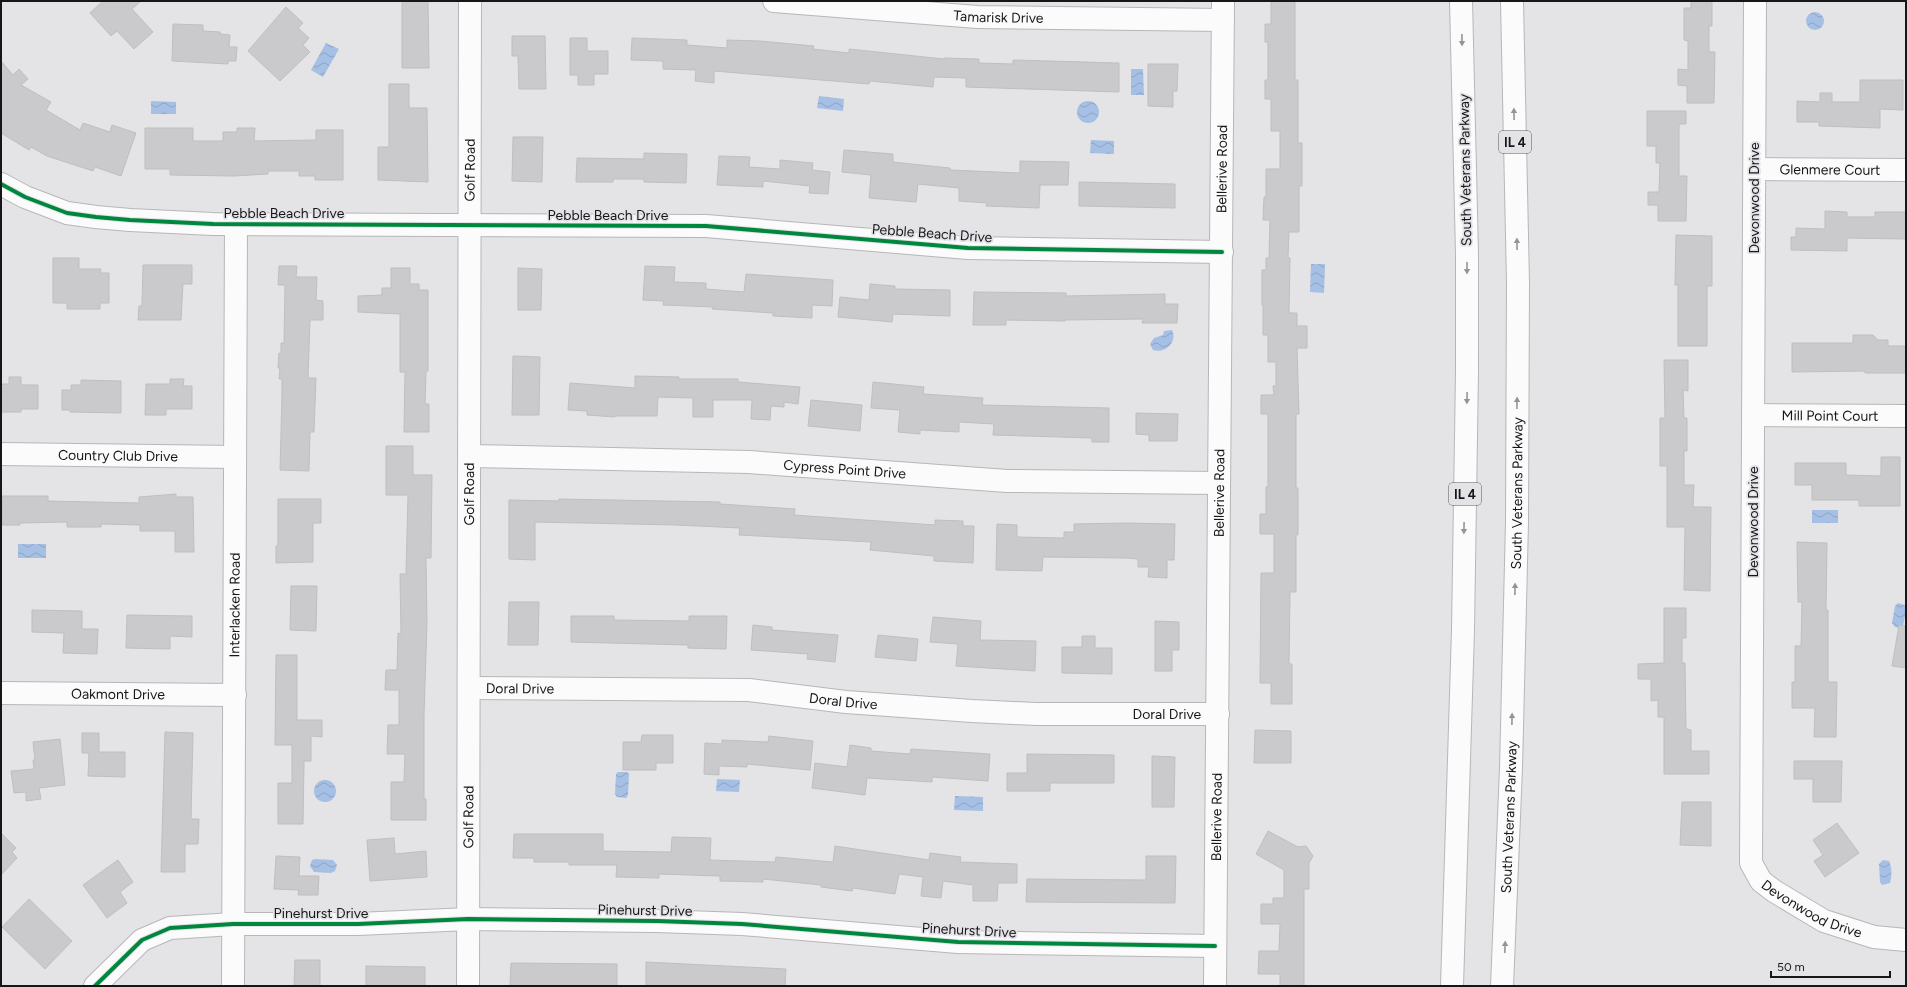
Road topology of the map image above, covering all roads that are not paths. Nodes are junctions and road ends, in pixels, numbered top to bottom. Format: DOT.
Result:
graph roads {
  1 [pos="470,1"];
  2 [pos="774,1"];
  3 [pos="1461,1"];
  4 [pos="1512,1"];
  5 [pos="1755,1"];
  6 [pos="1223,11"];
  7 [pos="1755,169"];
  8 [pos="1906,170"];
  9 [pos="1,184"];
  10 [pos="236,224"];
  11 [pos="470,225"];
  12 [pos="1222,252"];
  13 [pos="1754,415"];
  14 [pos="1906,416"];
  15 [pos="1,454"];
  16 [pos="470,456"];
  17 [pos="235,457"];
  18 [pos="1218,484"];
  19 [pos="470,688"];
  20 [pos="1,693"];
  21 [pos="235,695"];
  22 [pos="1218,714"];
  23 [pos="468,919"];
  24 [pos="233,924"];
  25 [pos="1906,940"];
  26 [pos="1215,946"];
  27 [pos="95,986"];
  28 [pos="233,986"];
  29 [pos="468,986"];
  30 [pos="1215,986"];
  31 [pos="1452,986"];
  32 [pos="1502,986"];
  1 -- 11 [label="main road, Golf Road"];
  2 -- 6 [label="main road, Tamarisk Drive"];
  3 -- 31 [label="main road, South Veterans Parkway / IL 4, one-way"];
  32 -- 4 [label="main road, South Veterans Parkway / IL 4, one-way"];
  5 -- 7 [label="main road, Devonwood Drive"];
  6 -- 12 [label="main road, Bellerive Road"];
  7 -- 8 [label="main road, Glenmere Court"];
  7 -- 13 [label="main road, Devonwood Drive"];
  9 -- 10 [label="main road, Pebble Beach Drive"];
  10 -- 11 [label="main road, Pebble Beach Drive"];
  10 -- 17 [label="main road, Interlacken Road"];
  11 -- 12 [label="main road, Pebble Beach Drive"];
  11 -- 16 [label="main road, Golf Road"];
  12 -- 18 [label="main road, Bellerive Road"];
  13 -- 14 [label="main road, Mill Point Court"];
  13 -- 25 [label="main road, Devonwood Drive"];
  15 -- 17 [label="main road, Country Club Drive"];
  16 -- 18 [label="main road, Cypress Point Drive"];
  16 -- 19 [label="main road, Golf Road"];
  17 -- 21 [label="main road, Interlacken Road"];
  18 -- 22 [label="main road, Bellerive Road"];
  19 -- 22 [label="main road, Doral Drive"];
  19 -- 23 [label="main road, Golf Road"];
  20 -- 21 [label="main road, Oakmont Drive"];
  21 -- 24 [label="main road, Interlacken Road"];
  22 -- 26 [label="main road, Bellerive Road"];
  23 -- 24 [label="main road, Pinehurst Drive"];
  23 -- 26 [label="main road, Pinehurst Drive"];
  23 -- 29 [label="main road, Golf Road"];
  24 -- 27 [label="main road, Pinehurst Drive"];
  24 -- 28 [label="main road, Interlacken Road"];
  26 -- 30 [label="main road, Bellerive Road"];
}
